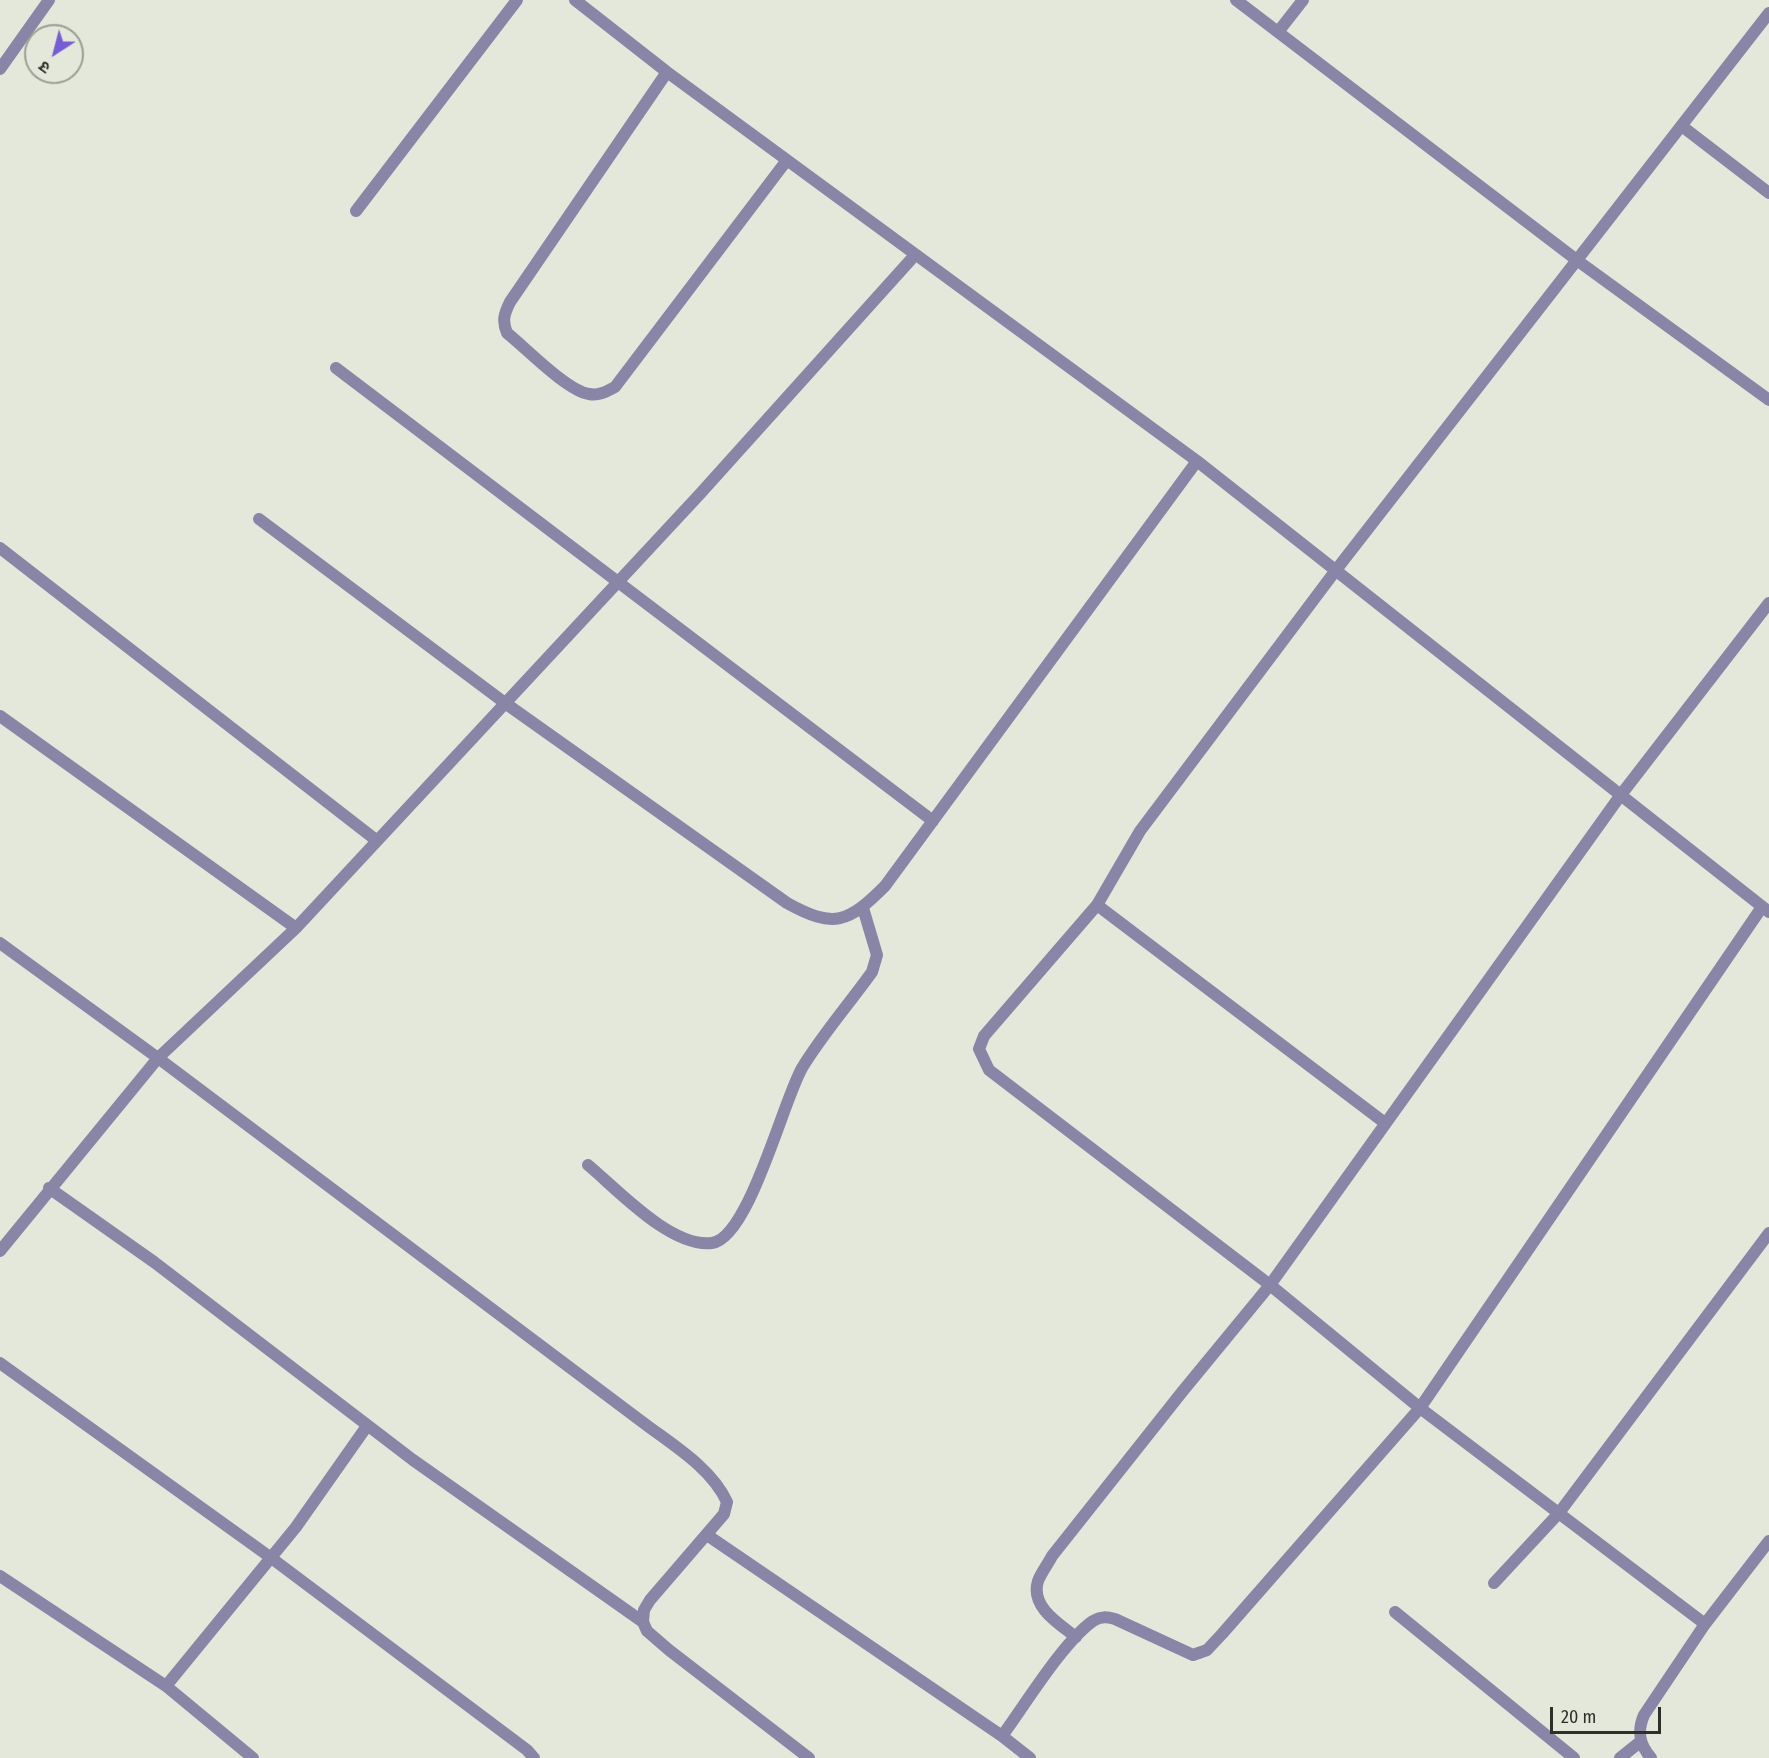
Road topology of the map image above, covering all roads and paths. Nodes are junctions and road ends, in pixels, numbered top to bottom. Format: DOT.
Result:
graph roads {
  1 [pos="49,0"];
  2 [pos="517,0"];
  3 [pos="575,0"];
  4 [pos="1236,0"];
  5 [pos="1303,0"];
  6 [pos="1769,13"];
  7 [pos="1278,32"];
  8 [pos="0,69"];
  9 [pos="667,72"];
  10 [pos="1683,127"];
  11 [pos="786,160"];
  12 [pos="1769,193"];
  13 [pos="356,211"];
  14 [pos="915,255"];
  15 [pos="1578,261"];
  16 [pos="336,368"];
  17 [pos="1769,400"];
  18 [pos="1197,461"];
  19 [pos="259,519"];
  20 [pos="0,548"];
  21 [pos="1336,570"];
  22 [pos="619,581"];
  23 [pos="1769,603"];
  24 [pos="505,703"];
  25 [pos="0,716"];
  26 [pos="1620,796"];
  27 [pos="933,820"];
  28 [pos="376,840"];
  29 [pos="1097,906"];
  30 [pos="863,908"];
  31 [pos="1766,910"];
  32 [pos="296,928"];
  33 [pos="0,943"];
  34 [pos="158,1058"];
  35 [pos="1385,1123"];
  36 [pos="588,1165"];
  37 [pos="49,1188"];
  38 [pos="1769,1233"];
  39 [pos="0,1251"];
  40 [pos="1270,1285"];
  41 [pos="0,1363"];
  42 [pos="1420,1408"];
  43 [pos="367,1426"];
  44 [pos="1559,1513"];
  45 [pos="707,1535"];
  46 [pos="1769,1541"];
  47 [pos="270,1557"];
  48 [pos="0,1576"];
  49 [pos="1494,1583"];
  50 [pos="1395,1612"];
  51 [pos="644,1622"];
  52 [pos="1706,1624"];
  53 [pos="1076,1637"];
  54 [pos="166,1686"];
  55 [pos="1002,1736"];
  56 [pos="1640,1742"];
  57 [pos="253,1758"];
  58 [pos="534,1758"];
  59 [pos="809,1758"];
  60 [pos="1030,1758"];
  61 [pos="1574,1758"];
  62 [pos="1620,1758"];
  63 [pos="1651,1758"];
  1 -- 8 [label="street"];
  2 -- 13 [label="street"];
  3 -- 9 [label="street"];
  4 -- 7 [label="street"];
  5 -- 7 [label="street"];
  6 -- 10 [label="street"];
  7 -- 15 [label="street"];
  9 -- 11 [label="street"];
  9 -- 11 [label="street"];
  10 -- 12 [label="street"];
  10 -- 15 [label="street"];
  11 -- 14 [label="street"];
  14 -- 18 [label="street"];
  14 -- 22 [label="street"];
  15 -- 17 [label="street"];
  15 -- 21 [label="street"];
  16 -- 22 [label="street"];
  18 -- 21 [label="street"];
  18 -- 27 [label="street"];
  19 -- 24 [label="street"];
  20 -- 28 [label="street"];
  21 -- 26 [label="street"];
  21 -- 29 [label="street"];
  22 -- 24 [label="street"];
  22 -- 27 [label="street"];
  23 -- 26 [label="street"];
  24 -- 28 [label="street"];
  24 -- 30 [label="street"];
  25 -- 32 [label="street"];
  26 -- 31 [label="street"];
  26 -- 35 [label="street"];
  27 -- 30 [label="street"];
  28 -- 32 [label="street"];
  29 -- 35 [label="street"];
  29 -- 40 [label="street"];
  30 -- 36 [label="street"];
  31 -- 42 [label="street"];
  32 -- 34 [label="street"];
  33 -- 34 [label="street"];
  34 -- 37 [label="street"];
  34 -- 45 [label="street"];
  35 -- 40 [label="street"];
  37 -- 39 [label="street"];
  37 -- 43 [label="street"];
  38 -- 44 [label="street"];
  40 -- 42 [label="street"];
  40 -- 53 [label="street"];
  41 -- 47 [label="street"];
  42 -- 44 [label="street"];
  42 -- 53 [label="street"];
  43 -- 47 [label="street"];
  43 -- 51 [label="street"];
  44 -- 49 [label="street"];
  44 -- 52 [label="street"];
  45 -- 51 [label="street"];
  45 -- 55 [label="street"];
  46 -- 52 [label="street"];
  47 -- 54 [label="street"];
  47 -- 58 [label="street"];
  48 -- 54 [label="street"];
  50 -- 61 [label="street"];
  51 -- 59 [label="street"];
  52 -- 56 [label="street"];
  53 -- 55 [label="street"];
  54 -- 57 [label="street"];
  55 -- 60 [label="street"];
  56 -- 62 [label="street"];
  56 -- 63 [label="street"];
}
